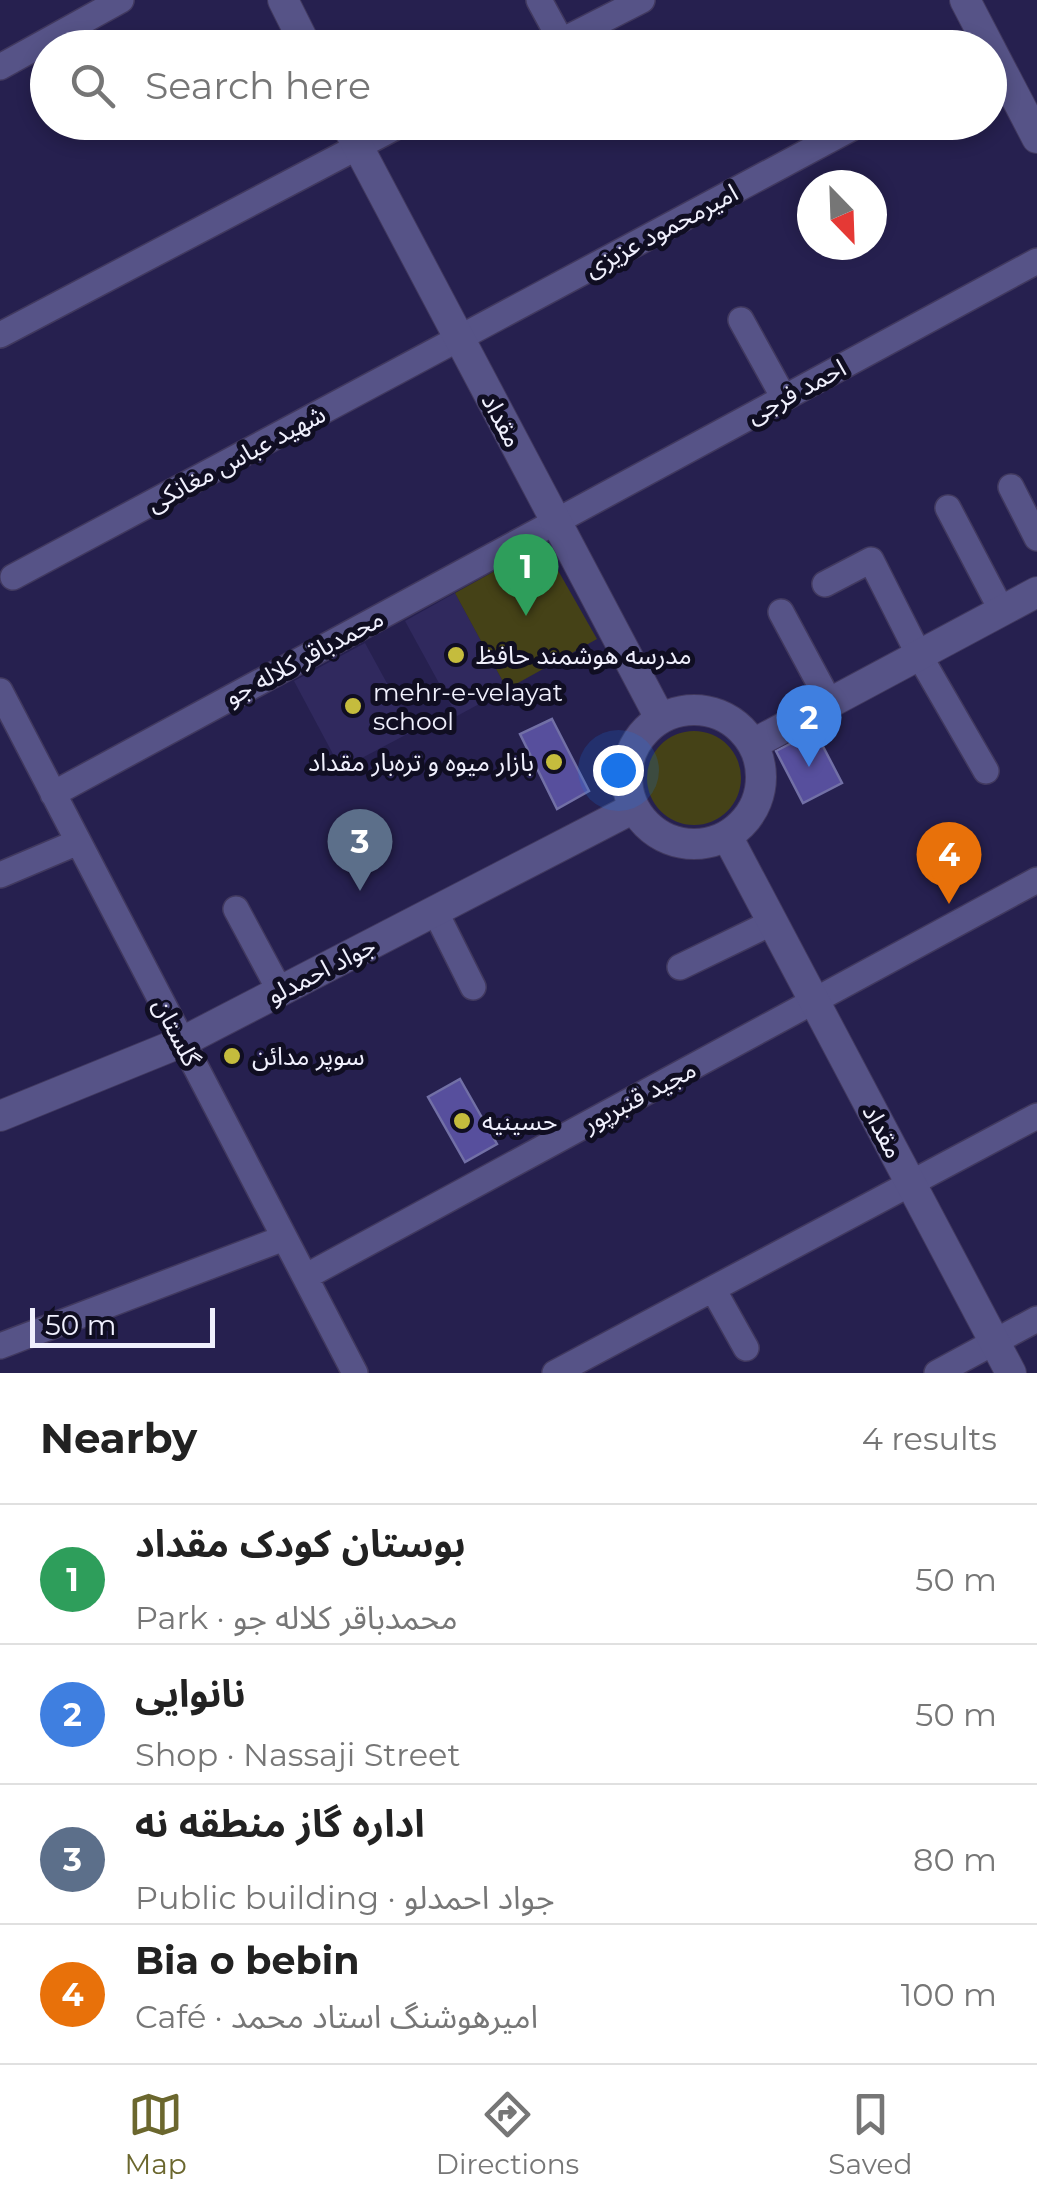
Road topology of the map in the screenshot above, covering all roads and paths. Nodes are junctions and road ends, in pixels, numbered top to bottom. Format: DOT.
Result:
graph roads {
  1 [pos="121,0"];
  2 [pos="283,0"];
  3 [pos="539,0"];
  4 [pos="642,0"];
  5 [pos="965,0"];
  6 [pos="67,30"];
  7 [pos="298,30"];
  8 [pos="552,30"];
  9 [pos="586,30"];
  10 [pos="979,30"];
  11 [pos="30,50"];
  12 [pos="0,67"];
  13 [pos="1007,83"];
  14 [pos="1037,138"];
  15 [pos="343,140"];
  16 [pos="355,140"];
  17 [pos="829,140"];
  18 [pos="1037,261"];
  19 [pos="741,320"];
  20 [pos="0,334"];
  21 [pos="459,338"];
  22 [pos="784,398"];
  23 [pos="1011,487"];
  24 [pos="948,508"];
  25 [pos="556,521"];
  26 [pos="1037,538"];
  27 [pos="13,577"];
  28 [pos="825,584"];
  29 [pos="1037,592"];
  30 [pos="1002,611"];
  31 [pos="781,612"];
  32 [pos="920,654"];
  33 [pos="0,691"];
  34 [pos="830,703"];
  35 [pos="660,718"];
  36 [pos="753,744"];
  37 [pos="986,771"];
  38 [pos="53,794"];
  39 [pos="634,808"];
  40 [pos="727,836"];
  41 [pos="78,842"];
  42 [pos="0,874"];
  43 [pos="1037,880"];
  44 [pos="236,909"];
  45 [pos="435,911"];
  46 [pos="773,922"];
  47 [pos="680,967"];
  48 [pos="473,987"];
  49 [pos="280,991"];
  50 [pos="814,1001"];
  51 [pos="182,1042"];
  52 [pos="0,1116"];
  53 [pos="1037,1116"];
  54 [pos="911,1183"];
  55 [pos="284,1238"];
  56 [pos="305,1278"];
  57 [pos="713,1289"];
  58 [pos="1037,1319"];
  59 [pos="995,1342"];
  60 [pos="0,1346"];
  61 [pos="746,1348"];
  62 [pos="355,1373"];
  63 [pos="555,1373"];
  64 [pos="937,1373"];
  65 [pos="1011,1373"];
  1 -- 6 [label="street"];
  2 -- 7 [label="street"];
  3 -- 8 [label="street"];
  4 -- 9 [label="street"];
  5 -- 10 [label="street"];
  11 -- 12 [label="street"];
  13 -- 14 [label="street"];
  15 -- 20 [label="street"];
  16 -- 21 [label="street, مقداد"];
  17 -- 21 [label="street, امیرمحمود عزیزی"];
  18 -- 22 [label="street, احمد فرجی"];
  19 -- 22 [label="street"];
  21 -- 25 [label="street, مقداد"];
  21 -- 27 [label="street, شهید عباس مغانکی"];
  22 -- 25 [label="street, احمد فرجی"];
  23 -- 26 [label="street"];
  24 -- 30 [label="street"];
  25 -- 35 [label="street, مقداد"];
  25 -- 38 [label="street, محمدباقر کلاله جو"];
  28 -- 32 [label="street"];
  29 -- 30 [label="street"];
  30 -- 32 [label="street"];
  31 -- 34 [label="street"];
  32 -- 34 [label="street"];
  32 -- 37 [label="street"];
  33 -- 38 [label="street, گلستان"];
  34 -- 36 [label="street"];
  35 -- 36 [label="street"];
  35 -- 39 [label="street"];
  36 -- 40 [label="street"];
  38 -- 41 [label="street, گلستان"];
  39 -- 40 [label="street"];
  39 -- 45 [label="street, جواد احمدلو"];
  40 -- 46 [label="street, مقداد"];
  41 -- 42 [label="street"];
  41 -- 51 [label="street, گلستان"];
  43 -- 50 [label="street, مجید قنبرپور"];
  44 -- 49 [label="street"];
  45 -- 48 [label="street"];
  45 -- 49 [label="street, جواد احمدلو"];
  46 -- 47 [label="street"];
  46 -- 50 [label="street, مقداد"];
  49 -- 51 [label="street, جواد احمدلو"];
  50 -- 54 [label="street, مقداد"];
  50 -- 56 [label="street, مجید قنبرپور"];
  51 -- 52 [label="street, جواد احمدلو"];
  51 -- 55 [label="street, گلستان"];
  53 -- 54 [label="street"];
  54 -- 57 [label="street"];
  54 -- 59 [label="street, مقداد"];
  55 -- 56 [label="street, گلستان"];
  55 -- 60 [label="street"];
  56 -- 62 [label="street, گلستان"];
  57 -- 61 [label="street"];
  57 -- 63 [label="street"];
  58 -- 59 [label="street"];
  59 -- 64 [label="street"];
  59 -- 65 [label="street, مقداد"];
}
